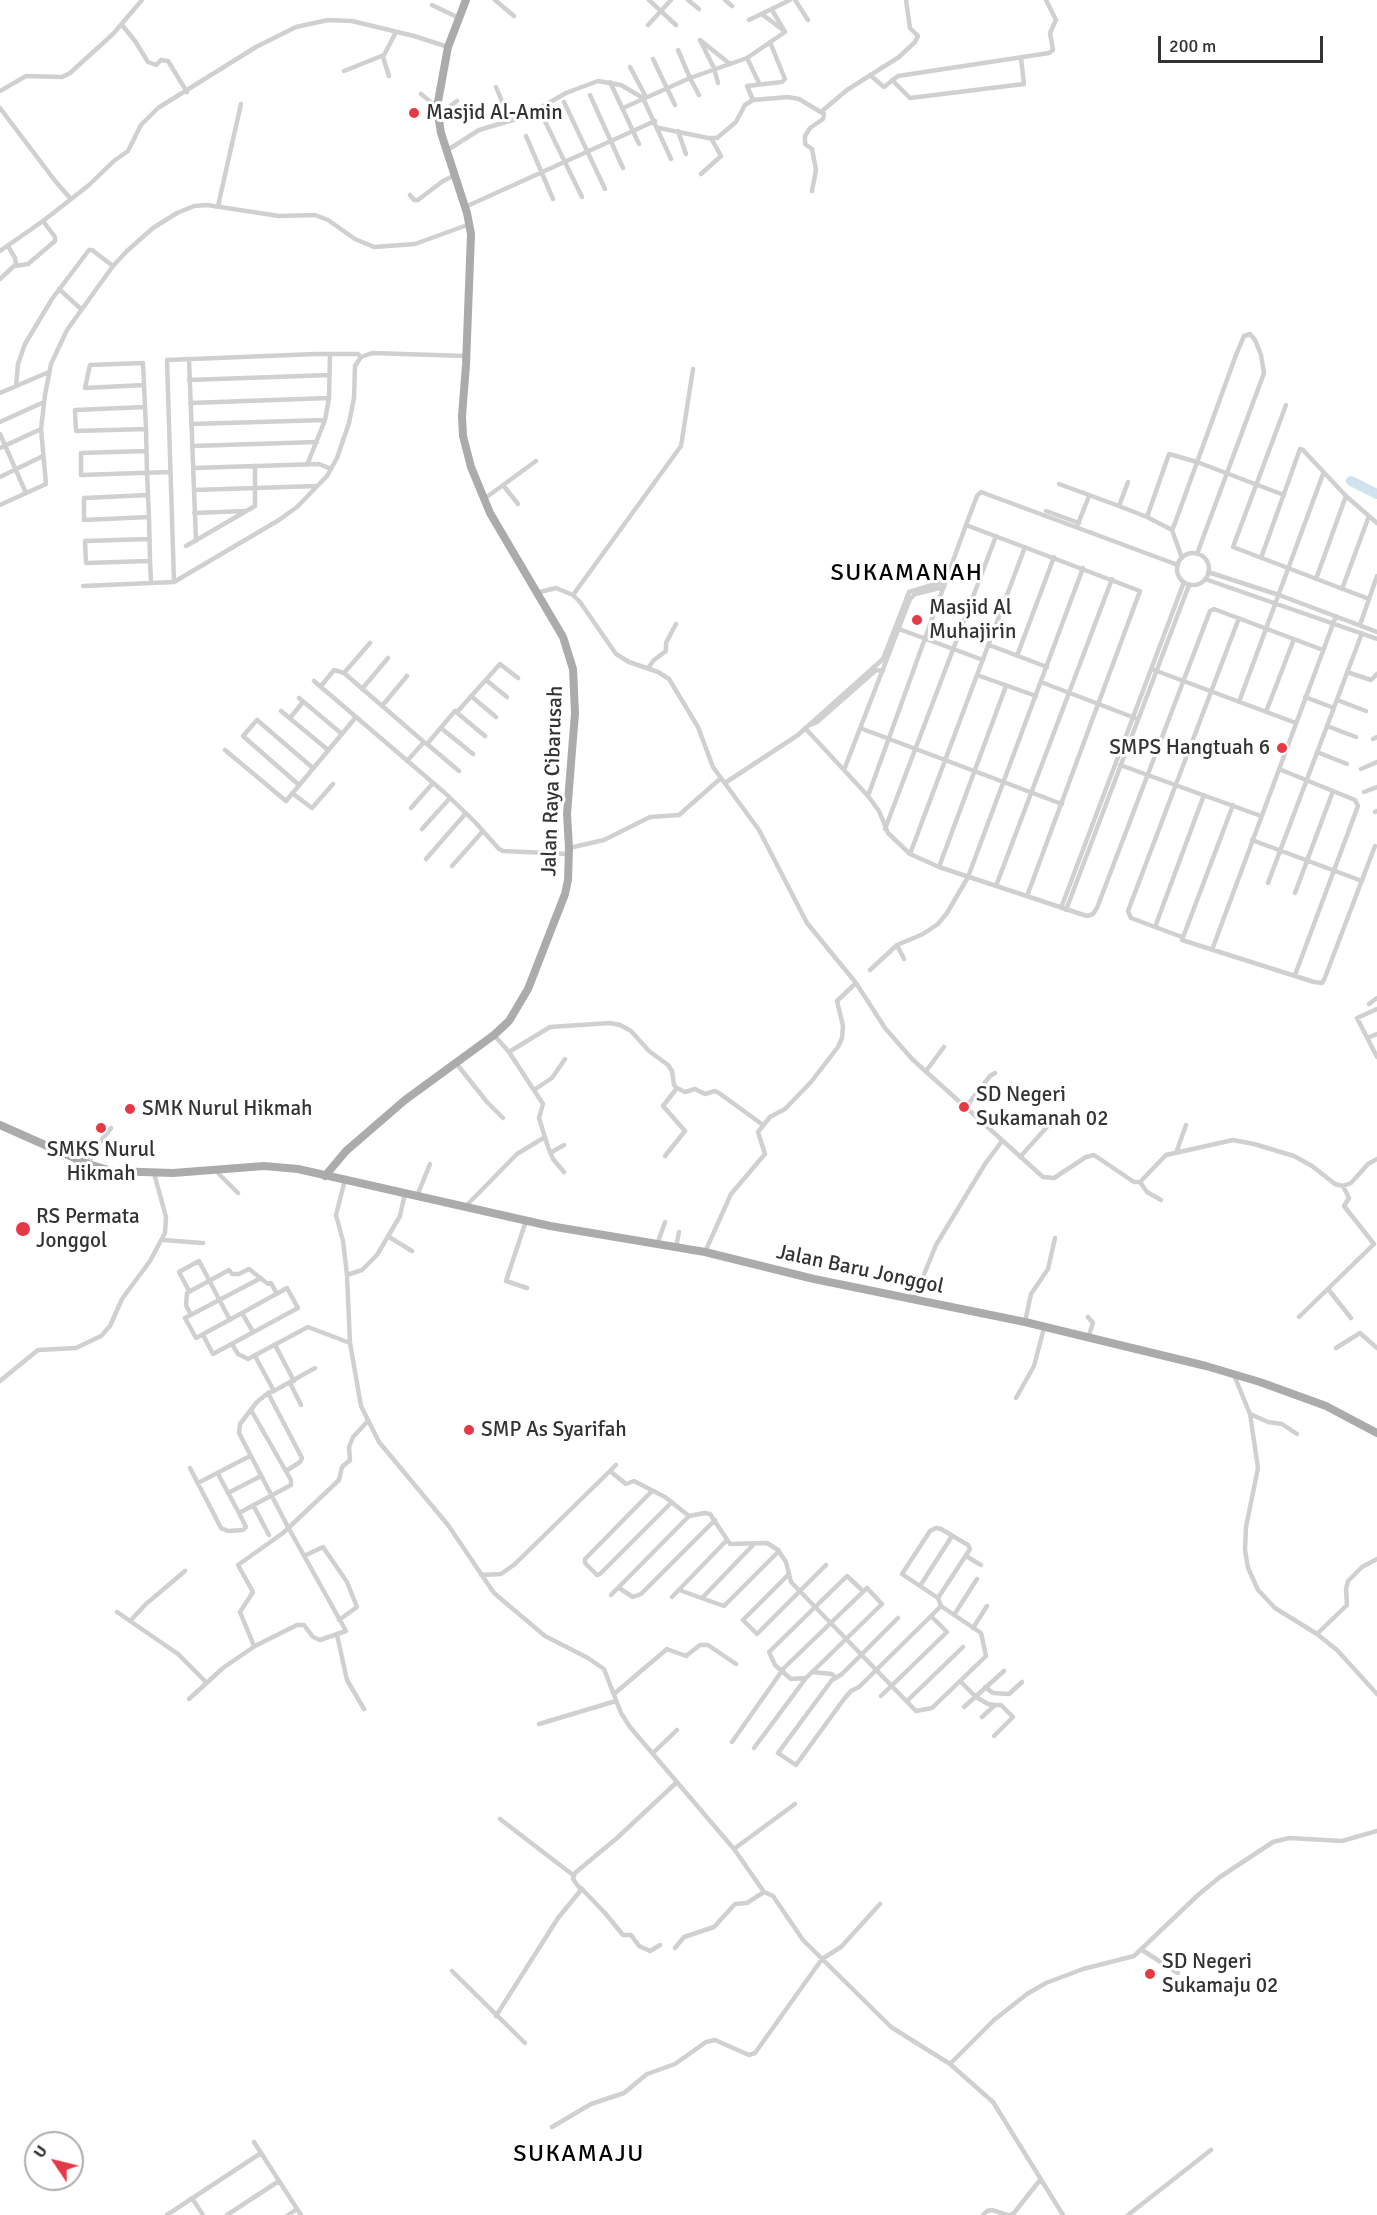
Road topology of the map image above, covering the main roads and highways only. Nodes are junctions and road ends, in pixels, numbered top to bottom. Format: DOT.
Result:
graph roads {
  1 [pos="466,0"];
  2 [pos="0,1125"];
  3 [pos="325,1176"];
  4 [pos="1377,1433"];
  1 -- 3 [label="main road, Jalan Raya Cibarusah"];
  2 -- 3 [label="main road, Jalan Baru Jonggol"];
  3 -- 4 [label="main road, Jalan Baru Jonggol"];
}
